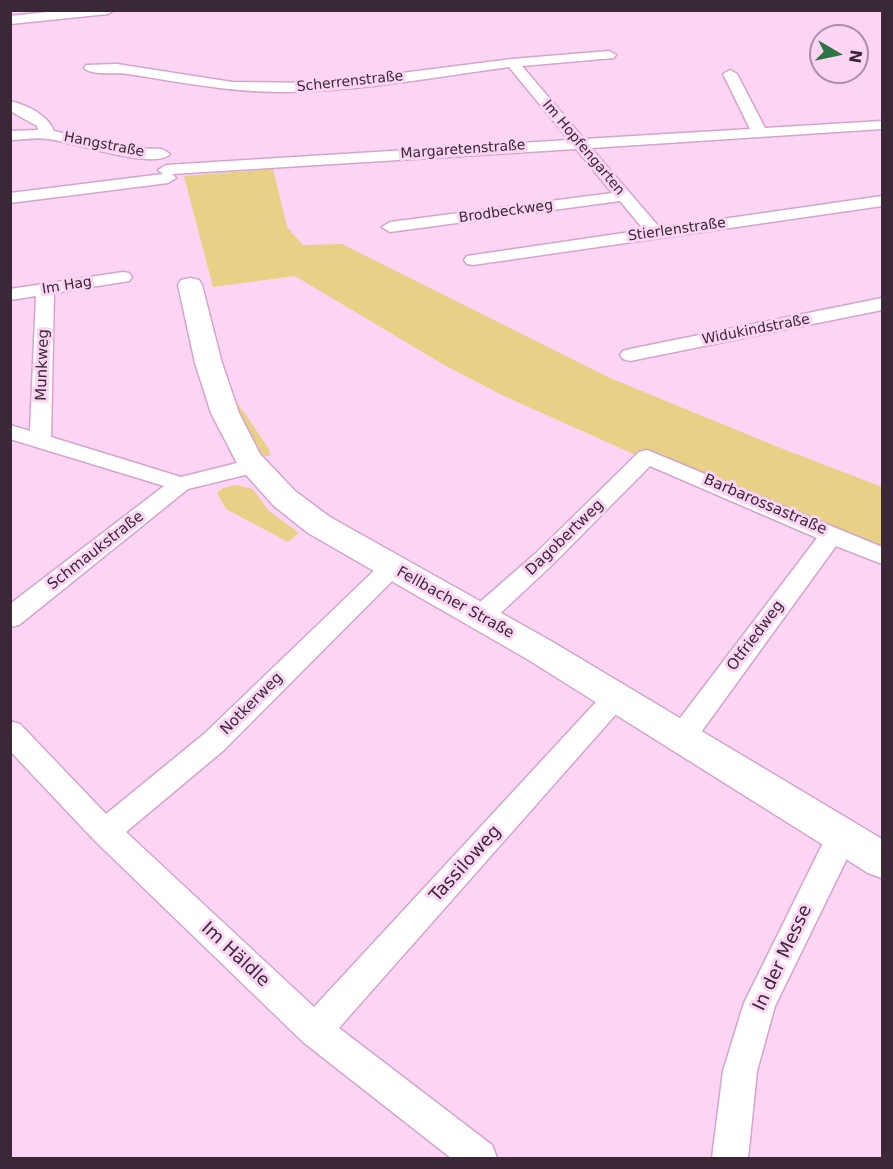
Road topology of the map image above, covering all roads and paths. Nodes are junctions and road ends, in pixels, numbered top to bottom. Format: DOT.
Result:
graph roads {
  1 [pos="108,10"];
  2 [pos="10,20"];
  3 [pos="609,55"];
  4 [pos="512,63"];
  5 [pos="91,68"];
  6 [pos="730,74"];
  7 [pos="10,105"];
  8 [pos="875,125"];
  9 [pos="759,131"];
  10 [pos="46,134"];
  11 [pos="10,136"];
  12 [pos="882,138"];
  13 [pos="580,142"];
  14 [pos="162,154"];
  15 [pos="623,196"];
  16 [pos="10,198"];
  17 [pos="882,201"];
  18 [pos="390,227"];
  19 [pos="655,233"];
  20 [pos="473,260"];
  21 [pos="123,277"];
  22 [pos="190,285"];
  23 [pos="45,290"];
  24 [pos="10,295"];
  25 [pos="882,304"];
  26 [pos="630,355"];
  27 [pos="10,432"];
  28 [pos="40,440"];
  29 [pos="647,457"];
  30 [pos="253,466"];
  31 [pos="181,484"];
  32 [pos="832,534"];
  33 [pos="882,556"];
  34 [pos="392,567"];
  35 [pos="481,616"];
  36 [pos="10,618"];
  37 [pos="616,697"];
  38 [pos="10,732"];
  39 [pos="681,738"];
  40 [pos="105,832"];
  41 [pos="843,836"];
  42 [pos="882,860"];
  43 [pos="315,1030"];
  44 [pos="479,1158"];
  45 [pos="730,1158"];
  1 -- 2 [label="street"];
  3 -- 4 [label="street, Scherrenstraße"];
  4 -- 5 [label="street, Scherrenstraße"];
  4 -- 13 [label="street, Im Hopfengarten"];
  6 -- 9 [label="street"];
  7 -- 10 [label="street, Hangstraße"];
  8 -- 9 [label="street, Margaretenstraße"];
  8 -- 12 [label="street"];
  9 -- 13 [label="street, Margaretenstraße"];
  10 -- 11 [label="street, Hangstraße"];
  10 -- 14 [label="street, Hangstraße"];
  13 -- 15 [label="street, Im Hopfengarten"];
  13 -- 16 [label="street, Margaretenstraße"];
  15 -- 18 [label="street, Brodbeckweg"];
  15 -- 19 [label="street, Im Hopfengarten"];
  17 -- 19 [label="street, Stierlenstraße"];
  19 -- 20 [label="street, Stierlenstraße"];
  21 -- 23 [label="street, Im Hag"];
  22 -- 30 [label="street, Fellbacher Straße"];
  23 -- 24 [label="street, Im Hag"];
  23 -- 28 [label="street, Munkweg"];
  25 -- 26 [label="street, Widukindstraße"];
  27 -- 28 [label="street"];
  28 -- 31 [label="street"];
  29 -- 32 [label="street, Barbarossastraße"];
  29 -- 35 [label="street, Dagobertweg"];
  30 -- 31 [label="street"];
  30 -- 34 [label="street, Fellbacher Straße"];
  31 -- 36 [label="street, Schmaukstraße"];
  32 -- 33 [label="street, Barbarossastraße"];
  32 -- 39 [label="street, Otfriedweg"];
  34 -- 35 [label="street, Fellbacher Straße"];
  34 -- 40 [label="street, Notkerweg"];
  35 -- 37 [label="street, Fellbacher Straße"];
  37 -- 39 [label="street, Fellbacher Straße"];
  37 -- 43 [label="street, Tassiloweg"];
  38 -- 40 [label="street, Im Häldle"];
  39 -- 41 [label="street, Fellbacher Straße"];
  40 -- 43 [label="street, Im Häldle"];
  41 -- 42 [label="street, Fellbacher Straße"];
  41 -- 45 [label="street, In der Messe"];
  43 -- 44 [label="street, Im Häldle"];
}
